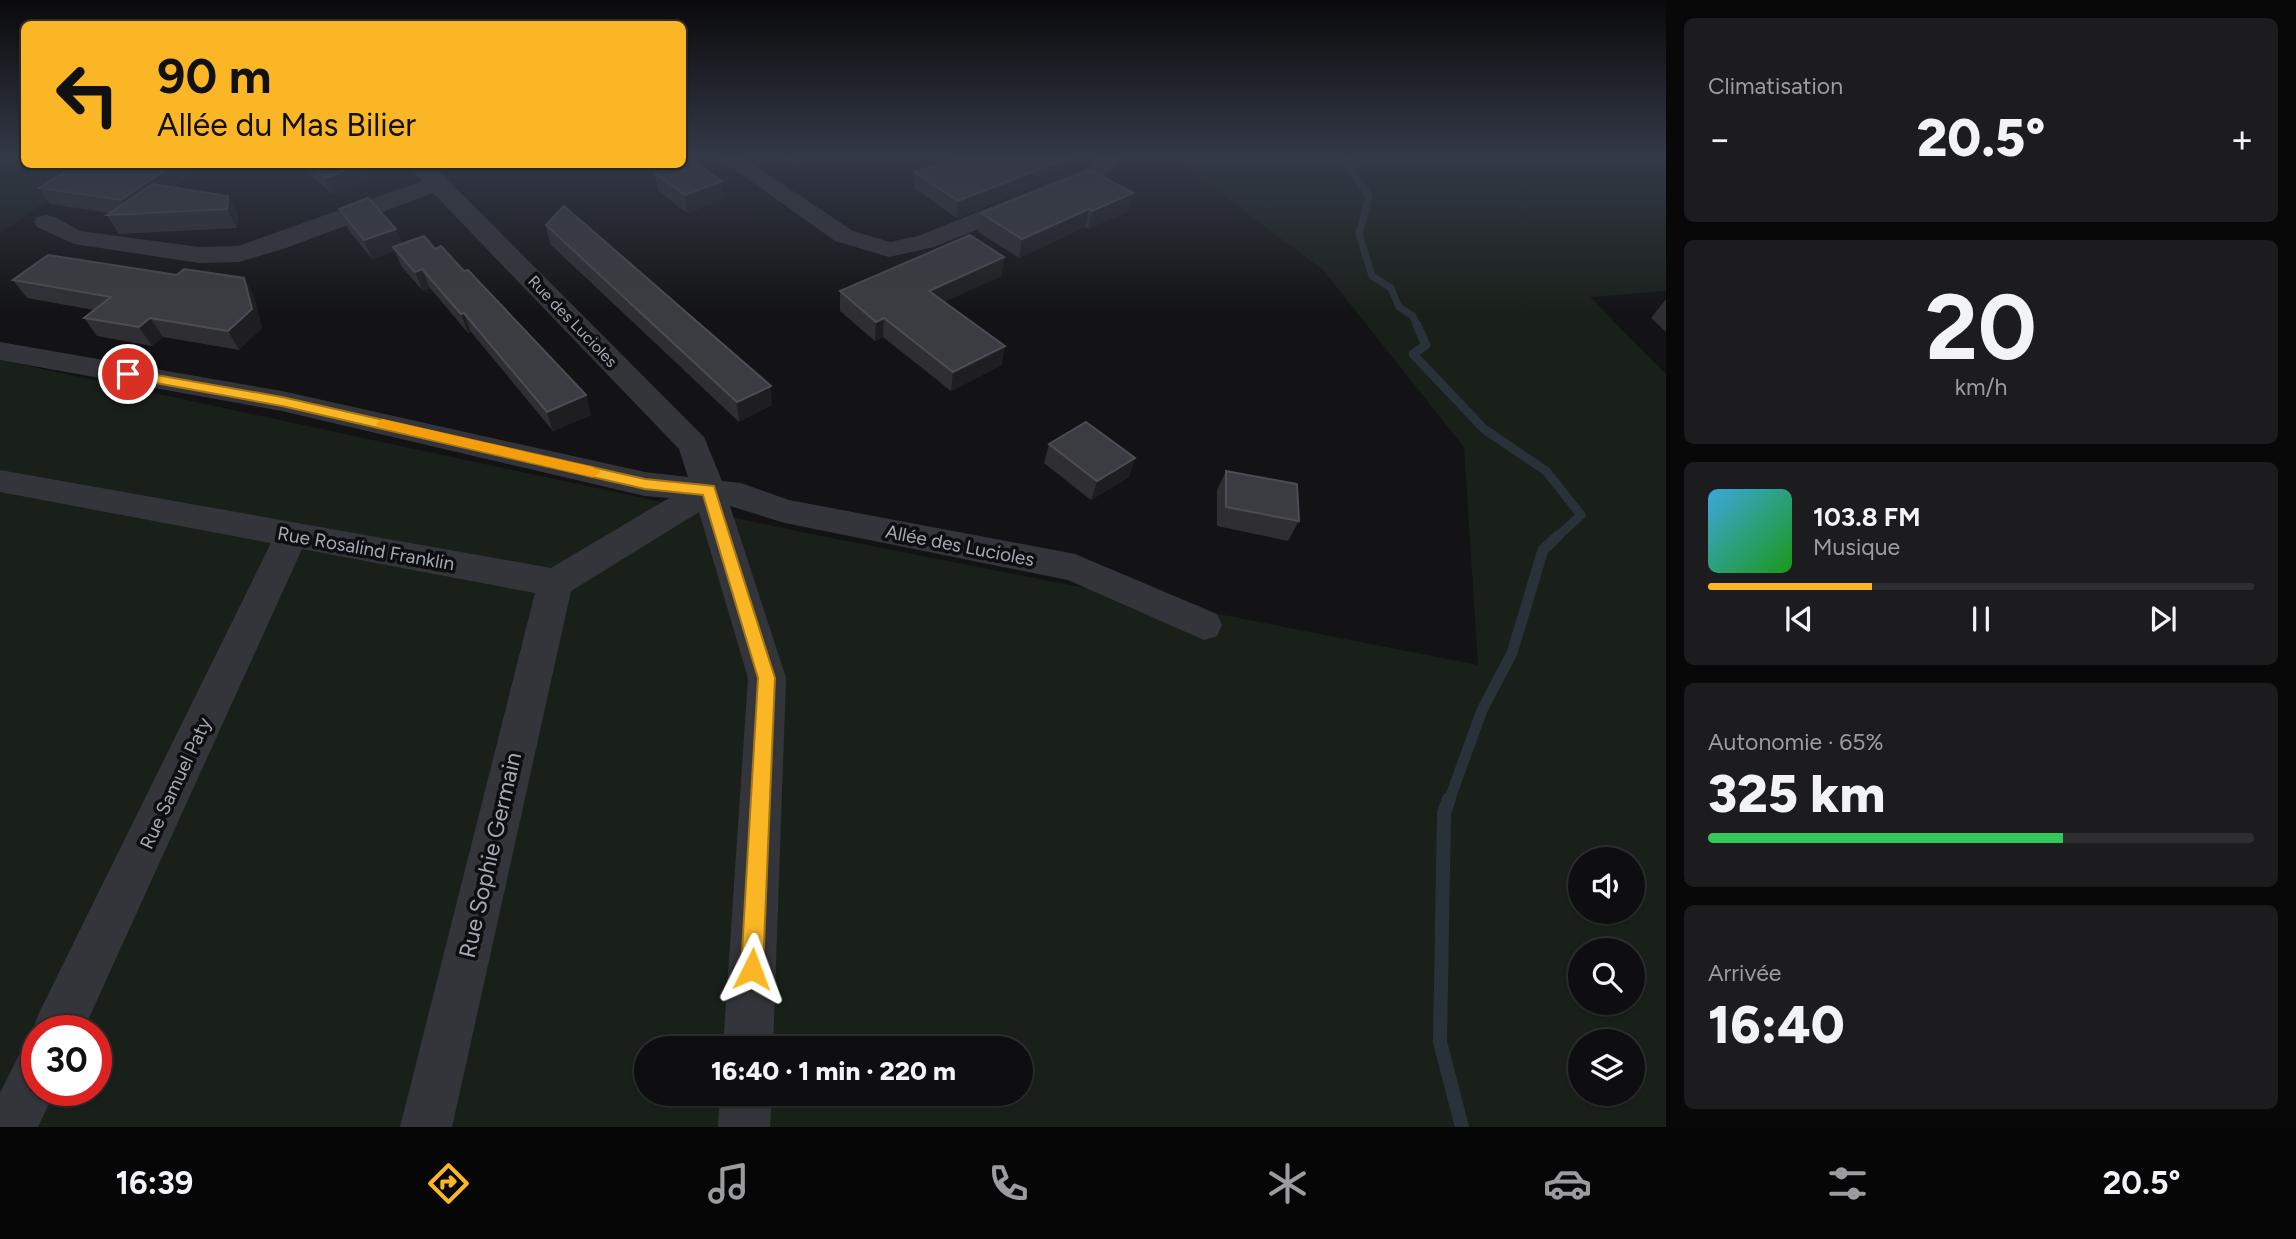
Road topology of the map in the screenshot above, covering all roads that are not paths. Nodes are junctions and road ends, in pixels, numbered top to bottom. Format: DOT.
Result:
graph roads {
  1 [pos="351,210"];
  2 [pos="470,210"];
  3 [pos="805,210"];
  4 [pos="1005,210"];
  5 [pos="46,222"];
  6 [pos="0,351"];
  7 [pos="0,481"];
  8 [pos="709,490"];
  9 [pos="292,534"];
  10 [pos="555,583"];
  11 [pos="1204,625"];
  12 [pos="65,1015"];
  13 [pos="749,1036"];
  14 [pos="21,1106"];
  15 [pos="745,1106"];
  16 [pos="11,1127"];
  17 [pos="426,1127"];
  18 [pos="744,1127"];
  1 -- 5 [label="street"];
  2 -- 8 [label="street, Rue des Lucioles"];
  3 -- 4 [label="street"];
  6 -- 8 [label="street, Allée des Lucioles"];
  7 -- 9 [label="street, Rue Rosalind Franklin"];
  8 -- 10 [label="street"];
  8 -- 11 [label="street, Allée des Lucioles"];
  8 -- 13 [label="street, Rue des Lucioles"];
  9 -- 10 [label="street, Rue Rosalind Franklin"];
  9 -- 12 [label="street, Rue Samuel Paty"];
  10 -- 17 [label="street, Rue Sophie Germain"];
  14 -- 16 [label="street"];
  15 -- 18 [label="street"];
}
